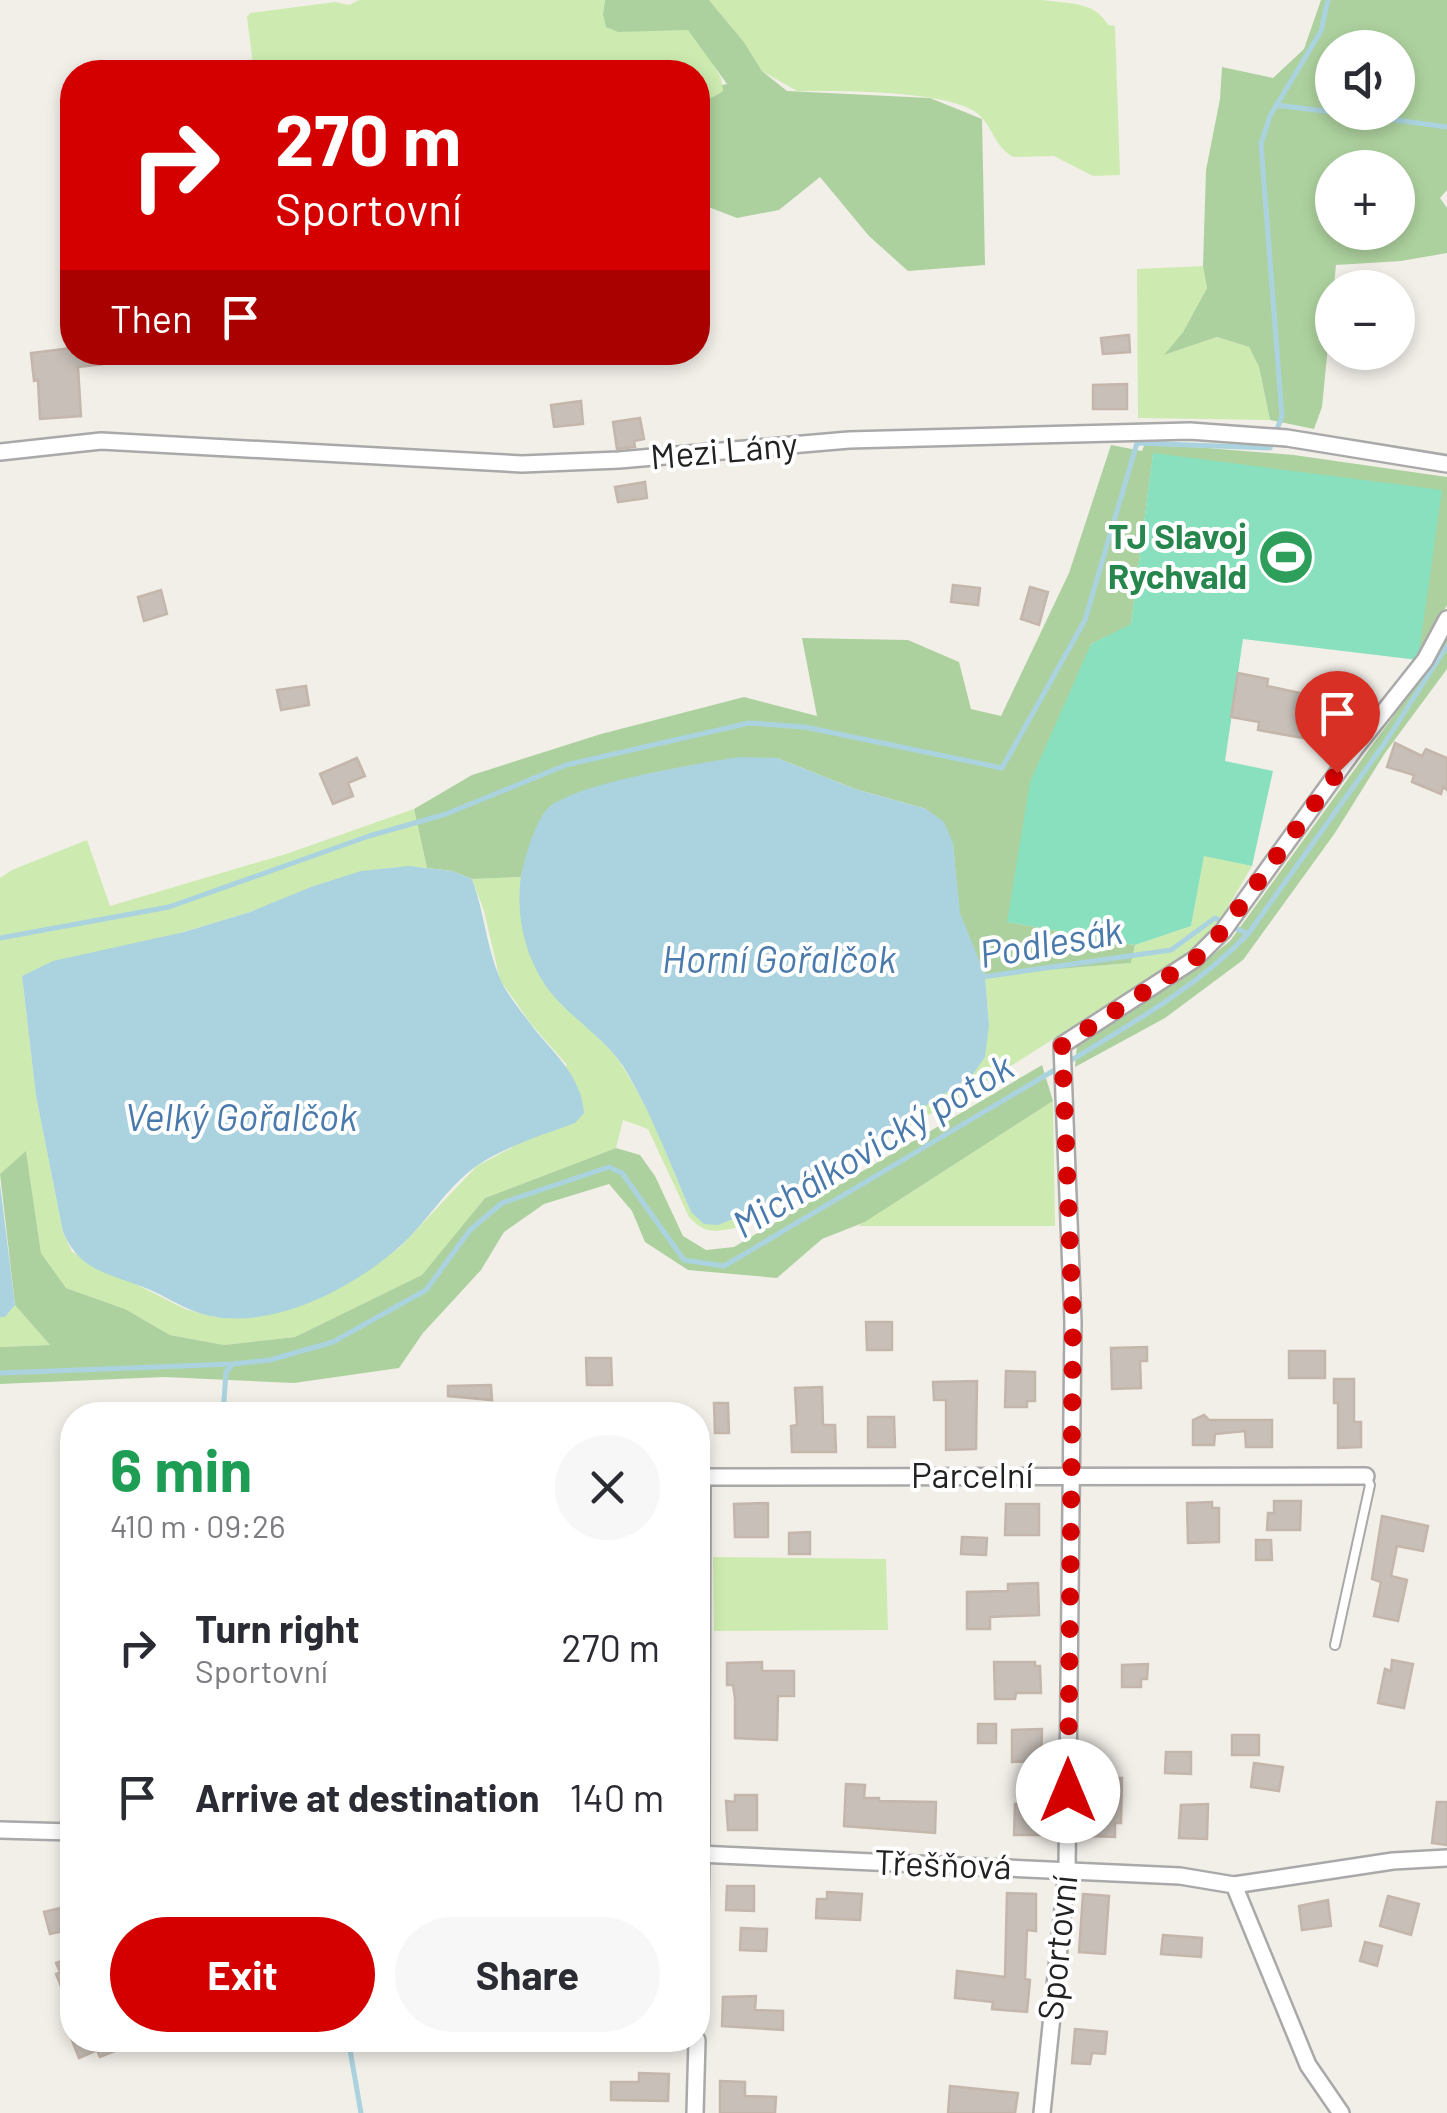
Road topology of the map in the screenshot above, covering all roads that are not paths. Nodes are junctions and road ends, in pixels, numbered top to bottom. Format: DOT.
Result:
graph roads {
  1 [pos="0,452"];
  2 [pos="1447,464"];
  3 [pos="1447,620"];
  4 [pos="710,1476"];
  5 [pos="1070,1476"];
  6 [pos="1366,1476"];
  7 [pos="1335,1645"];
  8 [pos="0,1830"];
  9 [pos="60,1832"];
  10 [pos="710,1854"];
  11 [pos="1447,1858"];
  12 [pos="1067,1870"];
  13 [pos="1234,1885"];
  14 [pos="697,2052"];
  15 [pos="695,2113"];
  16 [pos="1042,2113"];
  17 [pos="1341,2113"];
  1 -- 2 [label="street, Mezi Lány"];
  3 -- 5 [label="street, Sportovní"];
  4 -- 5 [label="street, Parcelní"];
  5 -- 6 [label="street, Parcelní"];
  5 -- 12 [label="street, Sportovní"];
  6 -- 7 [label="lane"];
  8 -- 9 [label="street"];
  10 -- 12 [label="street, Třešňová"];
  11 -- 13 [label="street, Třešňová"];
  12 -- 13 [label="street, Třešňová"];
  12 -- 16 [label="street, Sportovní"];
  13 -- 17 [label="street"];
  14 -- 15 [label="street"];
}
